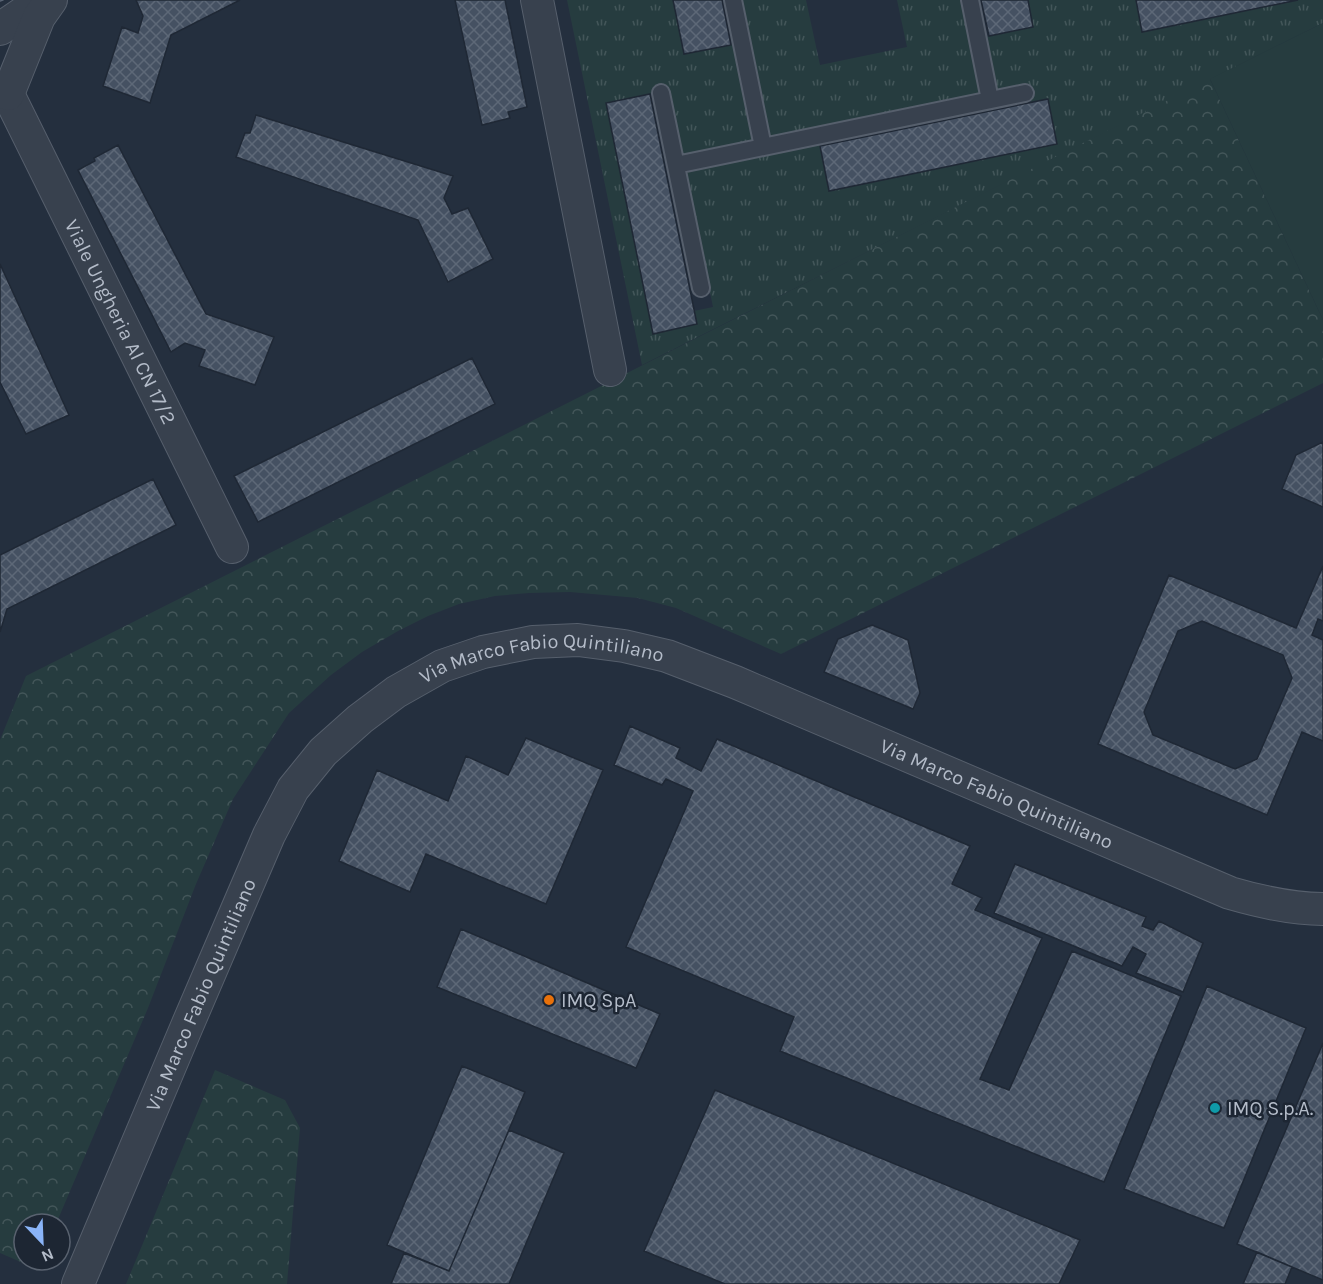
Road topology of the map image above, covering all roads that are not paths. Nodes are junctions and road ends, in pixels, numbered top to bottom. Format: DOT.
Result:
graph roads {
  1 [pos="42,0"];
  2 [pos="51,0"];
  3 [pos="537,0"];
  4 [pos="733,0"];
  5 [pos="970,0"];
  6 [pos="0,29"];
  7 [pos="4,93"];
  8 [pos="662,93"];
  9 [pos="1024,93"];
  10 [pos="990,100"];
  11 [pos="764,147"];
  12 [pos="676,165"];
  13 [pos="701,288"];
  14 [pos="610,370"];
  15 [pos="232,547"];
  16 [pos="1323,909"];
  17 [pos="78,1284"];
  1 -- 6 [label="street"];
  2 -- 7 [label="street"];
  3 -- 14 [label="street"];
  4 -- 11 [label="lane"];
  5 -- 10 [label="lane"];
  7 -- 15 [label="street, Viale Ungheria Al CN 17/2"];
  8 -- 12 [label="lane"];
  9 -- 10 [label="lane"];
  10 -- 11 [label="lane"];
  11 -- 12 [label="lane"];
  12 -- 13 [label="lane"];
  16 -- 17 [label="street, Via Marco Fabio Quintiliano"];
}
